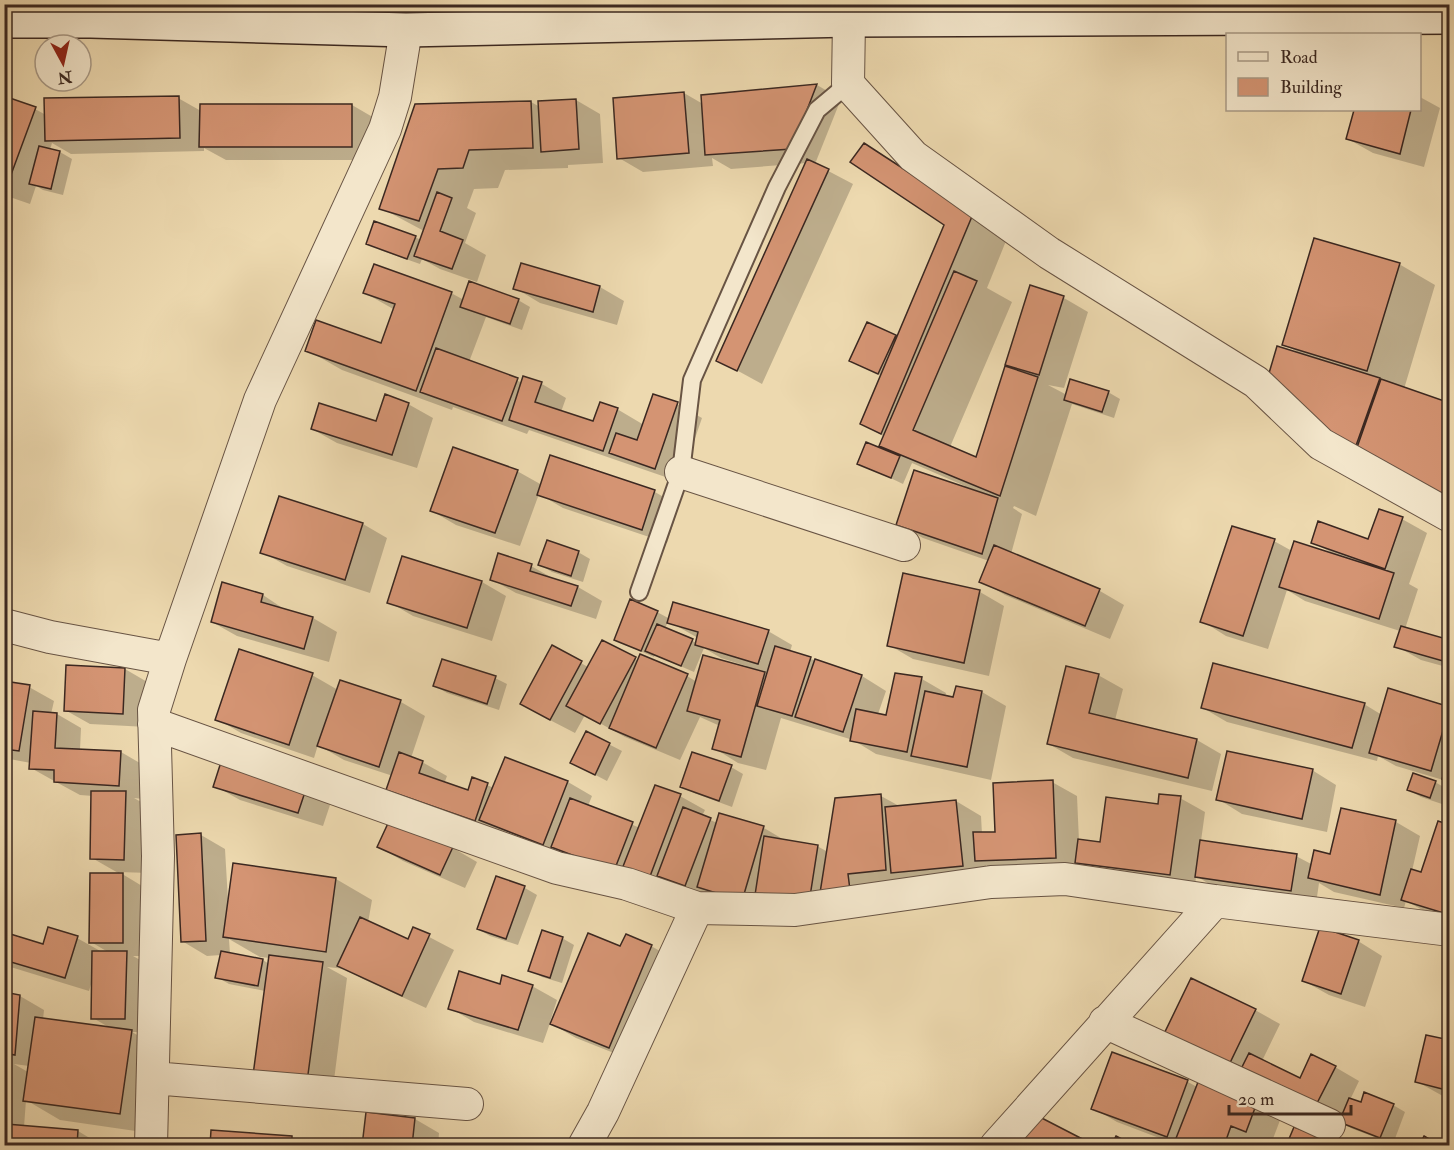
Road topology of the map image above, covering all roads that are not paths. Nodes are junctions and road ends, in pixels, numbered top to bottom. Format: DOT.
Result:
graph roads {
  1 [pos="1449,17"];
  2 [pos="849,20"];
  3 [pos="4,21"];
  4 [pos="406,30"];
  5 [pos="848,84"];
  6 [pos="681,472"];
  7 [pos="1449,516"];
  8 [pos="904,545"];
  9 [pos="639,592"];
  10 [pos="4,624"];
  11 [pos="170,659"];
  12 [pos="154,724"];
  13 [pos="1215,901"];
  14 [pos="697,908"];
  15 [pos="1449,930"];
  16 [pos="1105,1022"];
  17 [pos="153,1078"];
  18 [pos="467,1104"];
  19 [pos="1329,1125"];
  20 [pos="151,1146"];
  21 [pos="584,1146"];
  22 [pos="996,1146"];
  1 -- 2 [label="street"];
  2 -- 4 [label="street"];
  2 -- 5 [label="street"];
  3 -- 4 [label="street"];
  4 -- 11 [label="street"];
  5 -- 6 [label="lane"];
  5 -- 7 [label="street"];
  6 -- 8 [label="street"];
  6 -- 9 [label="lane"];
  10 -- 11 [label="street"];
  11 -- 12 [label="street"];
  12 -- 14 [label="street"];
  12 -- 17 [label="street"];
  13 -- 14 [label="street"];
  13 -- 15 [label="street"];
  13 -- 16 [label="street"];
  14 -- 21 [label="street"];
  16 -- 19 [label="street"];
  16 -- 22 [label="street"];
  17 -- 18 [label="street"];
  17 -- 20 [label="street"];
}
